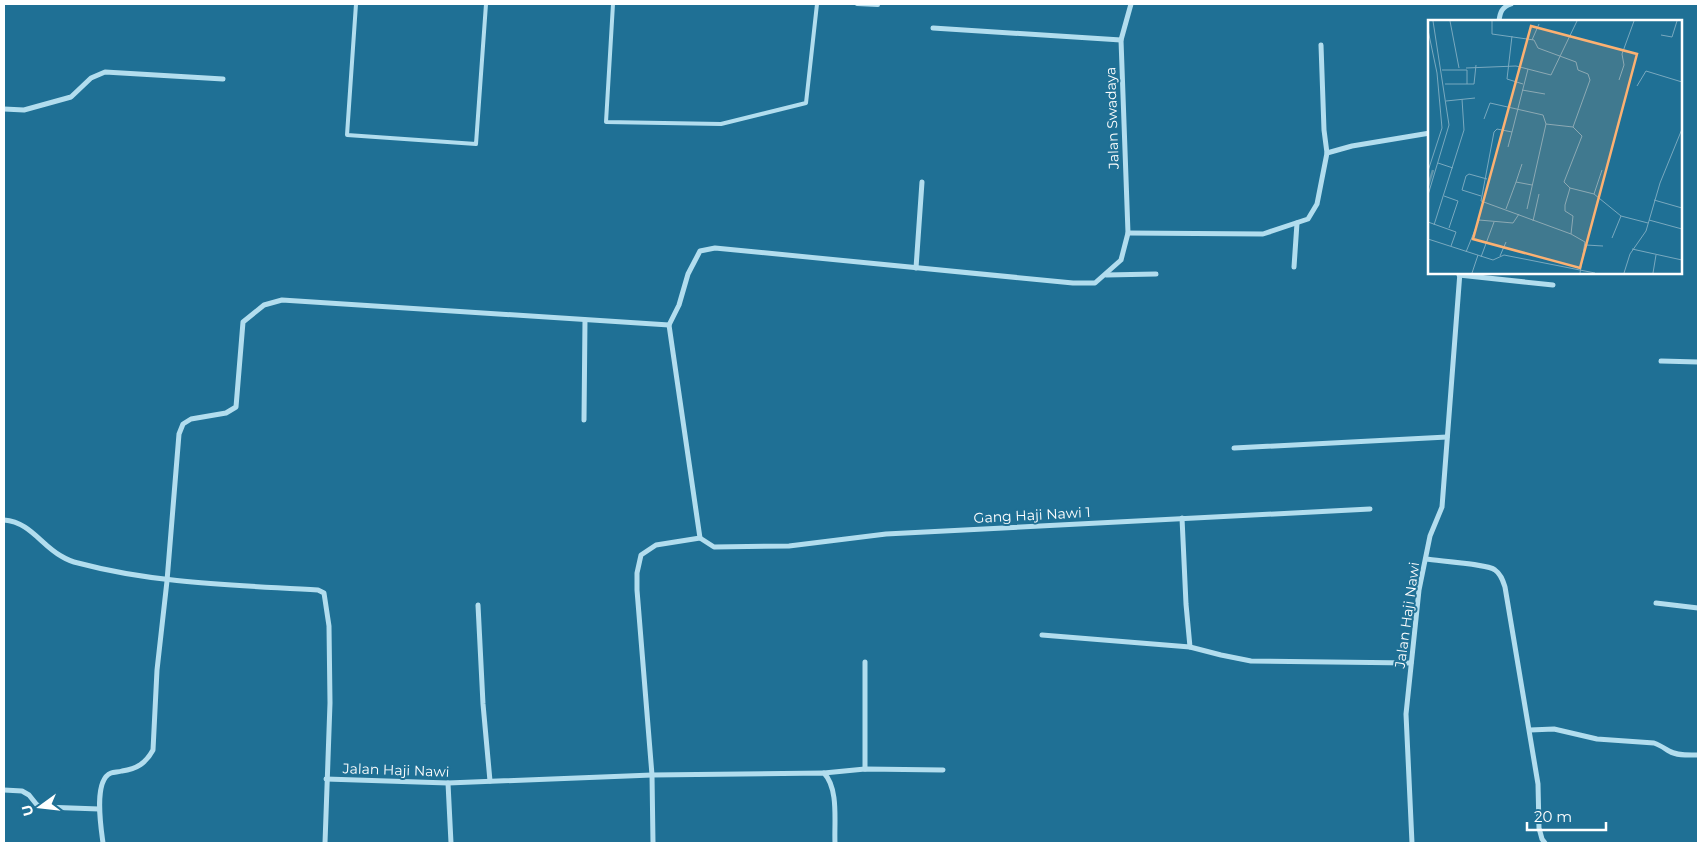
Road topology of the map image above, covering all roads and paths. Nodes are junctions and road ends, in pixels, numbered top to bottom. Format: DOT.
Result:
graph roads {
  1 [pos="356,4"];
  2 [pos="486,4"];
  3 [pos="613,4"];
  4 [pos="817,4"];
  5 [pos="857,4"];
  6 [pos="1132,4"];
  7 [pos="1511,4"];
  8 [pos="878,5"];
  9 [pos="1499,20"];
  10 [pos="933,28"];
  11 [pos="1121,40"];
  12 [pos="1321,45"];
  13 [pos="223,79"];
  14 [pos="4,108"];
  15 [pos="1428,133"];
  16 [pos="1328,153"];
  17 [pos="922,182"];
  18 [pos="1297,223"];
  19 [pos="1128,233"];
  20 [pos="1294,267"];
  21 [pos="916,268"];
  22 [pos="1156,274"];
  23 [pos="1460,274"];
  24 [pos="1105,275"];
  25 [pos="1553,286"];
  26 [pos="585,320"];
  27 [pos="669,325"];
  28 [pos="1662,361"];
  29 [pos="1698,362"];
  30 [pos="584,420"];
  31 [pos="1447,437"];
  32 [pos="1234,448"];
  33 [pos="1370,509"];
  34 [pos="1182,518"];
  35 [pos="4,520"];
  36 [pos="700,538"];
  37 [pos="1426,559"];
  38 [pos="167,581"];
  39 [pos="1656,603"];
  40 [pos="478,605"];
  41 [pos="1698,608"];
  42 [pos="1042,635"];
  43 [pos="1190,646"];
  44 [pos="865,662"];
  45 [pos="1411,663"];
  46 [pos="1530,730"];
  47 [pos="1698,755"];
  48 [pos="865,768"];
  49 [pos="943,770"];
  50 [pos="824,773"];
  51 [pos="652,775"];
  52 [pos="326,778"];
  53 [pos="490,781"];
  54 [pos="448,784"];
  55 [pos="4,790"];
  56 [pos="100,809"];
  57 [pos="103,843"];
  58 [pos="325,843"];
  59 [pos="451,843"];
  60 [pos="653,843"];
  61 [pos="834,843"];
  62 [pos="1412,843"];
  63 [pos="1545,843"];
  1 -- 2 [label="lane"];
  3 -- 4 [label="lane"];
  5 -- 8 [label="lane"];
  6 -- 11 [label="street, Jalan Swadaya"];
  7 -- 9 [label="street"];
  10 -- 11 [label="street"];
  11 -- 19 [label="street, Jalan Swadaya"];
  12 -- 16 [label="street"];
  13 -- 14 [label="street"];
  15 -- 16 [label="street"];
  16 -- 18 [label="street"];
  17 -- 21 [label="street"];
  18 -- 19 [label="street"];
  18 -- 20 [label="street"];
  19 -- 24 [label="street, Jalan Swadaya"];
  21 -- 24 [label="street"];
  21 -- 27 [label="street"];
  22 -- 24 [label="street"];
  23 -- 25 [label="street"];
  23 -- 31 [label="street, Jalan Haji Nawi"];
  26 -- 27 [label="street"];
  26 -- 30 [label="street"];
  26 -- 38 [label="street"];
  27 -- 36 [label="street"];
  28 -- 29 [label="street"];
  31 -- 32 [label="street"];
  31 -- 37 [label="street, Jalan Haji Nawi"];
  33 -- 34 [label="street, Gang Haji Nawi 1"];
  34 -- 36 [label="street, Gang Haji Nawi 1"];
  34 -- 43 [label="street"];
  35 -- 38 [label="street, Jalan Haji Nawi"];
  36 -- 51 [label="street"];
  37 -- 45 [label="street, Jalan Haji Nawi"];
  37 -- 46 [label="street"];
  38 -- 52 [label="street, Jalan Haji Nawi"];
  38 -- 56 [label="street"];
  39 -- 41 [label="street"];
  40 -- 53 [label="street"];
  42 -- 43 [label="street"];
  43 -- 45 [label="street"];
  44 -- 48 [label="street"];
  45 -- 62 [label="street, Jalan Haji Nawi"];
  46 -- 47 [label="street"];
  46 -- 63 [label="street"];
  48 -- 49 [label="street, Jalan Haji Nawi"];
  48 -- 50 [label="street, Jalan Haji Nawi"];
  50 -- 51 [label="street, Jalan Haji Nawi"];
  50 -- 61 [label="street"];
  51 -- 53 [label="street, Jalan Haji Nawi"];
  51 -- 60 [label="street"];
  52 -- 54 [label="street, Jalan Haji Nawi"];
  52 -- 58 [label="street"];
  53 -- 54 [label="street, Jalan Haji Nawi"];
  54 -- 59 [label="street"];
  55 -- 56 [label="street"];
  56 -- 57 [label="street"];
}
